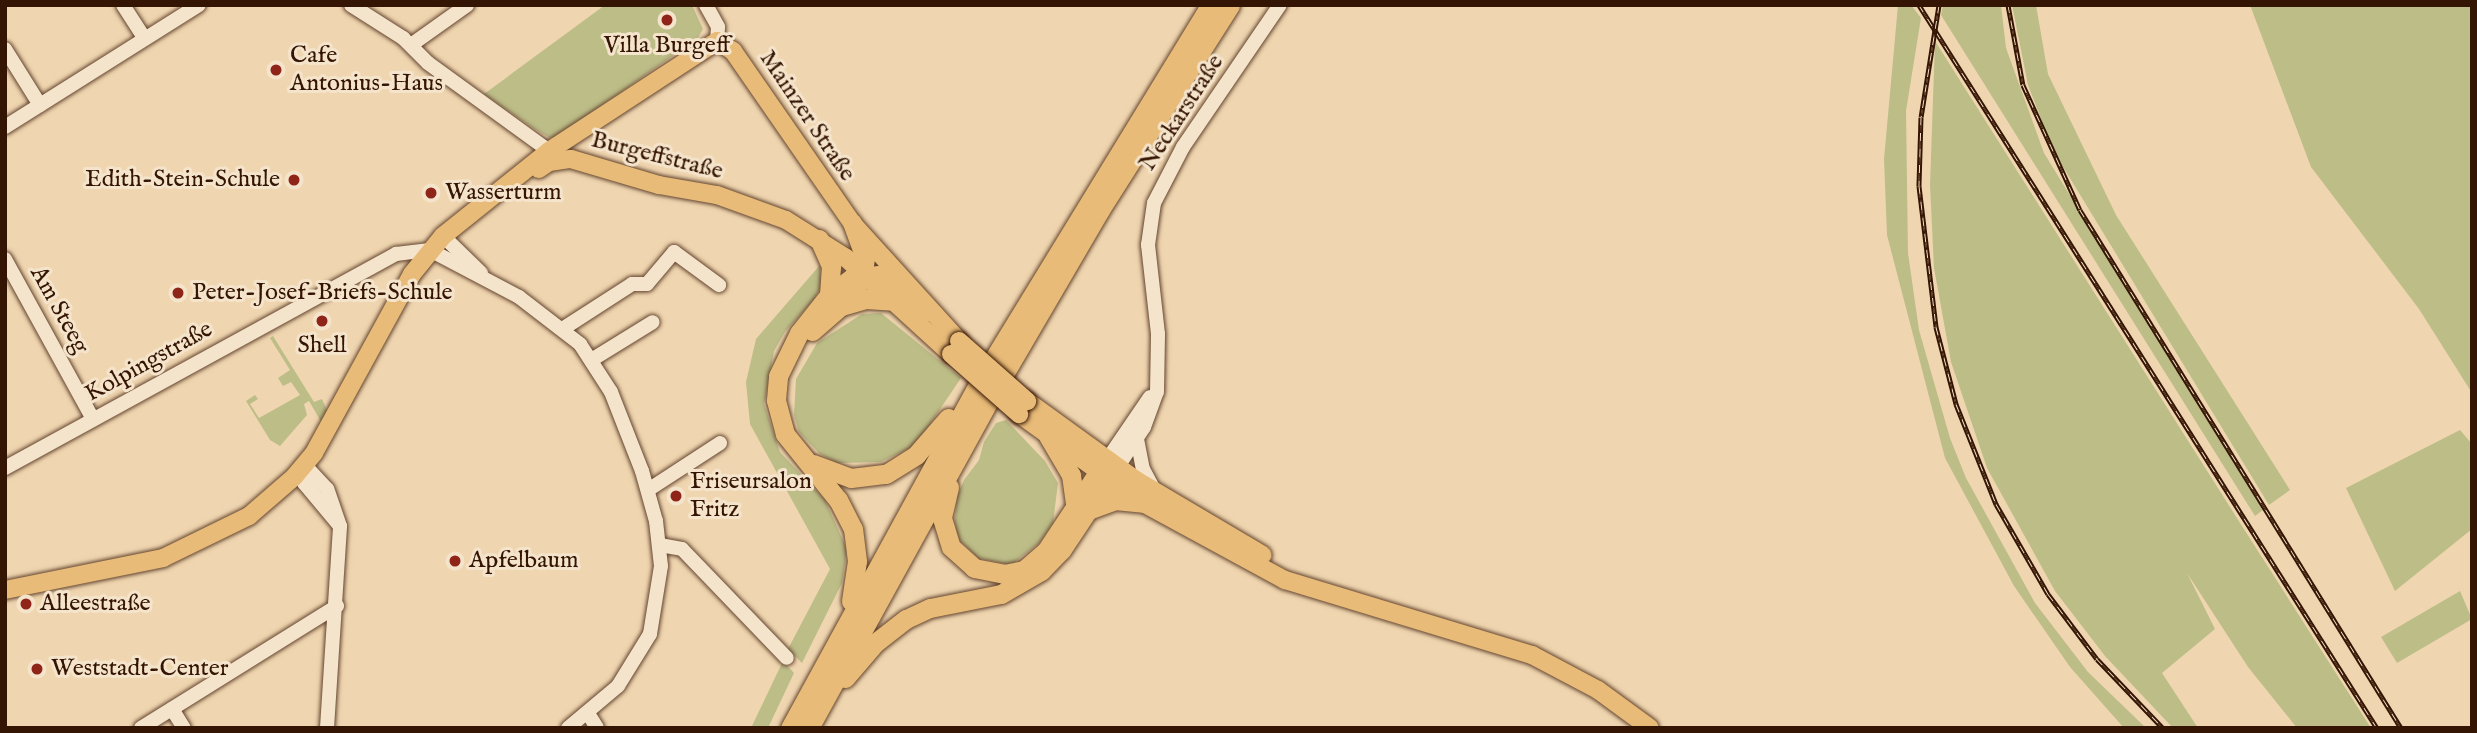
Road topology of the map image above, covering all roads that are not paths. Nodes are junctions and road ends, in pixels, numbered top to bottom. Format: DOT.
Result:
graph roads {
  1 [pos="123,5"];
  2 [pos="200,5"];
  3 [pos="351,5"];
  4 [pos="467,5"];
  5 [pos="706,5"];
  6 [pos="1210,5"];
  7 [pos="1230,5"];
  8 [pos="1280,5"];
  9 [pos="145,39"];
  10 [pos="717,41"];
  11 [pos="411,46"];
  12 [pos="5,49"];
  13 [pos="40,105"];
  14 [pos="5,127"];
  15 [pos="586,128"];
  16 [pos="549,156"];
  17 [pos="587,164"];
  18 [pos="852,223"];
  19 [pos="819,239"];
  20 [pos="441,246"];
  21 [pos="5,259"];
  22 [pos="864,274"];
  23 [pos="719,285"];
  24 [pos="835,301"];
  25 [pos="893,301"];
  26 [pos="928,311"];
  27 [pos="653,322"];
  28 [pos="564,328"];
  29 [pos="955,348"];
  30 [pos="593,359"];
  31 [pos="983,376"];
  32 [pos="1158,380"];
  33 [pos="1023,407"];
  34 [pos="93,419"];
  35 [pos="1048,436"];
  36 [pos="1137,439"];
  37 [pos="720,443"];
  38 [pos="964,446"];
  39 [pos="799,453"];
  40 [pos="5,468"];
  41 [pos="1108,470"];
  42 [pos="308,473"];
  43 [pos="648,490"];
  44 [pos="1150,498"];
  45 [pos="1082,507"];
  46 [pos="660,545"];
  47 [pos="5,590"];
  48 [pos="5,601"];
  49 [pos="337,606"];
  50 [pos="849,616"];
  51 [pos="787,658"];
  52 [pos="172,709"];
  53 [pos="593,721"];
  54 [pos="810,726"];
  55 [pos="141,728"];
  56 [pos="184,728"];
  57 [pos="327,728"];
  58 [pos="568,728"];
  59 [pos="790,728"];
  60 [pos="1650,728"];
  1 -- 9 [label="street"];
  2 -- 9 [label="street"];
  3 -- 11 [label="street"];
  4 -- 11 [label="street"];
  5 -- 10 [label="street"];
  6 -- 31 [label="highway"];
  7 -- 38 [label="highway"];
  8 -- 32 [label="street, Neckarstraße"];
  9 -- 13 [label="street"];
  10 -- 15 [label="main road"];
  10 -- 18 [label="main road, Mainzer Straße"];
  11 -- 16 [label="street"];
  12 -- 13 [label="street"];
  13 -- 14 [label="street"];
  15 -- 16 [label="main road"];
  15 -- 17 [label="main road"];
  16 -- 17 [label="main road, Burgeffstraße"];
  16 -- 20 [label="main road"];
  17 -- 19 [label="main road, Burgeffstraße"];
  18 -- 22 [label="highway"];
  18 -- 26 [label="main road, Mainzer Straße"];
  19 -- 22 [label="main road, Burgeffstraße"];
  19 -- 24 [label="highway"];
  20 -- 28 [label="street"];
  20 -- 34 [label="street, Kolpingstraße"];
  20 -- 42 [label="main road"];
  21 -- 34 [label="street, Am Steeg"];
  22 -- 24 [label="highway"];
  22 -- 25 [label="main road, Burgeffstraße"];
  22 -- 26 [label="highway"];
  23 -- 28 [label="street"];
  24 -- 25 [label="highway"];
  24 -- 39 [label="highway"];
  25 -- 29 [label="main road, Burgeffstraße"];
  26 -- 29 [label="main road, Mainzer Straße"];
  27 -- 30 [label="street"];
  28 -- 30 [label="street"];
  29 -- 33 [label="main road, bridge"];
  30 -- 43 [label="street"];
  31 -- 39 [label="highway"];
  31 -- 50 [label="highway"];
  32 -- 36 [label="street, Neckarstraße"];
  32 -- 41 [label="street"];
  33 -- 35 [label="main road"];
  33 -- 41 [label="main road"];
  34 -- 40 [label="street, Kolpingstraße"];
  35 -- 41 [label="main road"];
  35 -- 45 [label="highway"];
  36 -- 41 [label="street, Neckarstraße"];
  36 -- 44 [label="street"];
  37 -- 43 [label="street"];
  38 -- 45 [label="highway"];
  38 -- 54 [label="highway"];
  39 -- 50 [label="highway"];
  41 -- 44 [label="main road"];
  41 -- 45 [label="highway"];
  42 -- 47 [label="main road"];
  42 -- 48 [label="main road"];
  42 -- 49 [label="street"];
  43 -- 46 [label="street"];
  44 -- 45 [label="highway"];
  44 -- 60 [label="main road"];
  45 -- 54 [label="highway"];
  46 -- 51 [label="street"];
  46 -- 53 [label="street"];
  49 -- 52 [label="street"];
  49 -- 57 [label="street"];
  50 -- 59 [label="highway"];
  52 -- 55 [label="street"];
  52 -- 56 [label="street"];
  53 -- 58 [label="street"];
}
